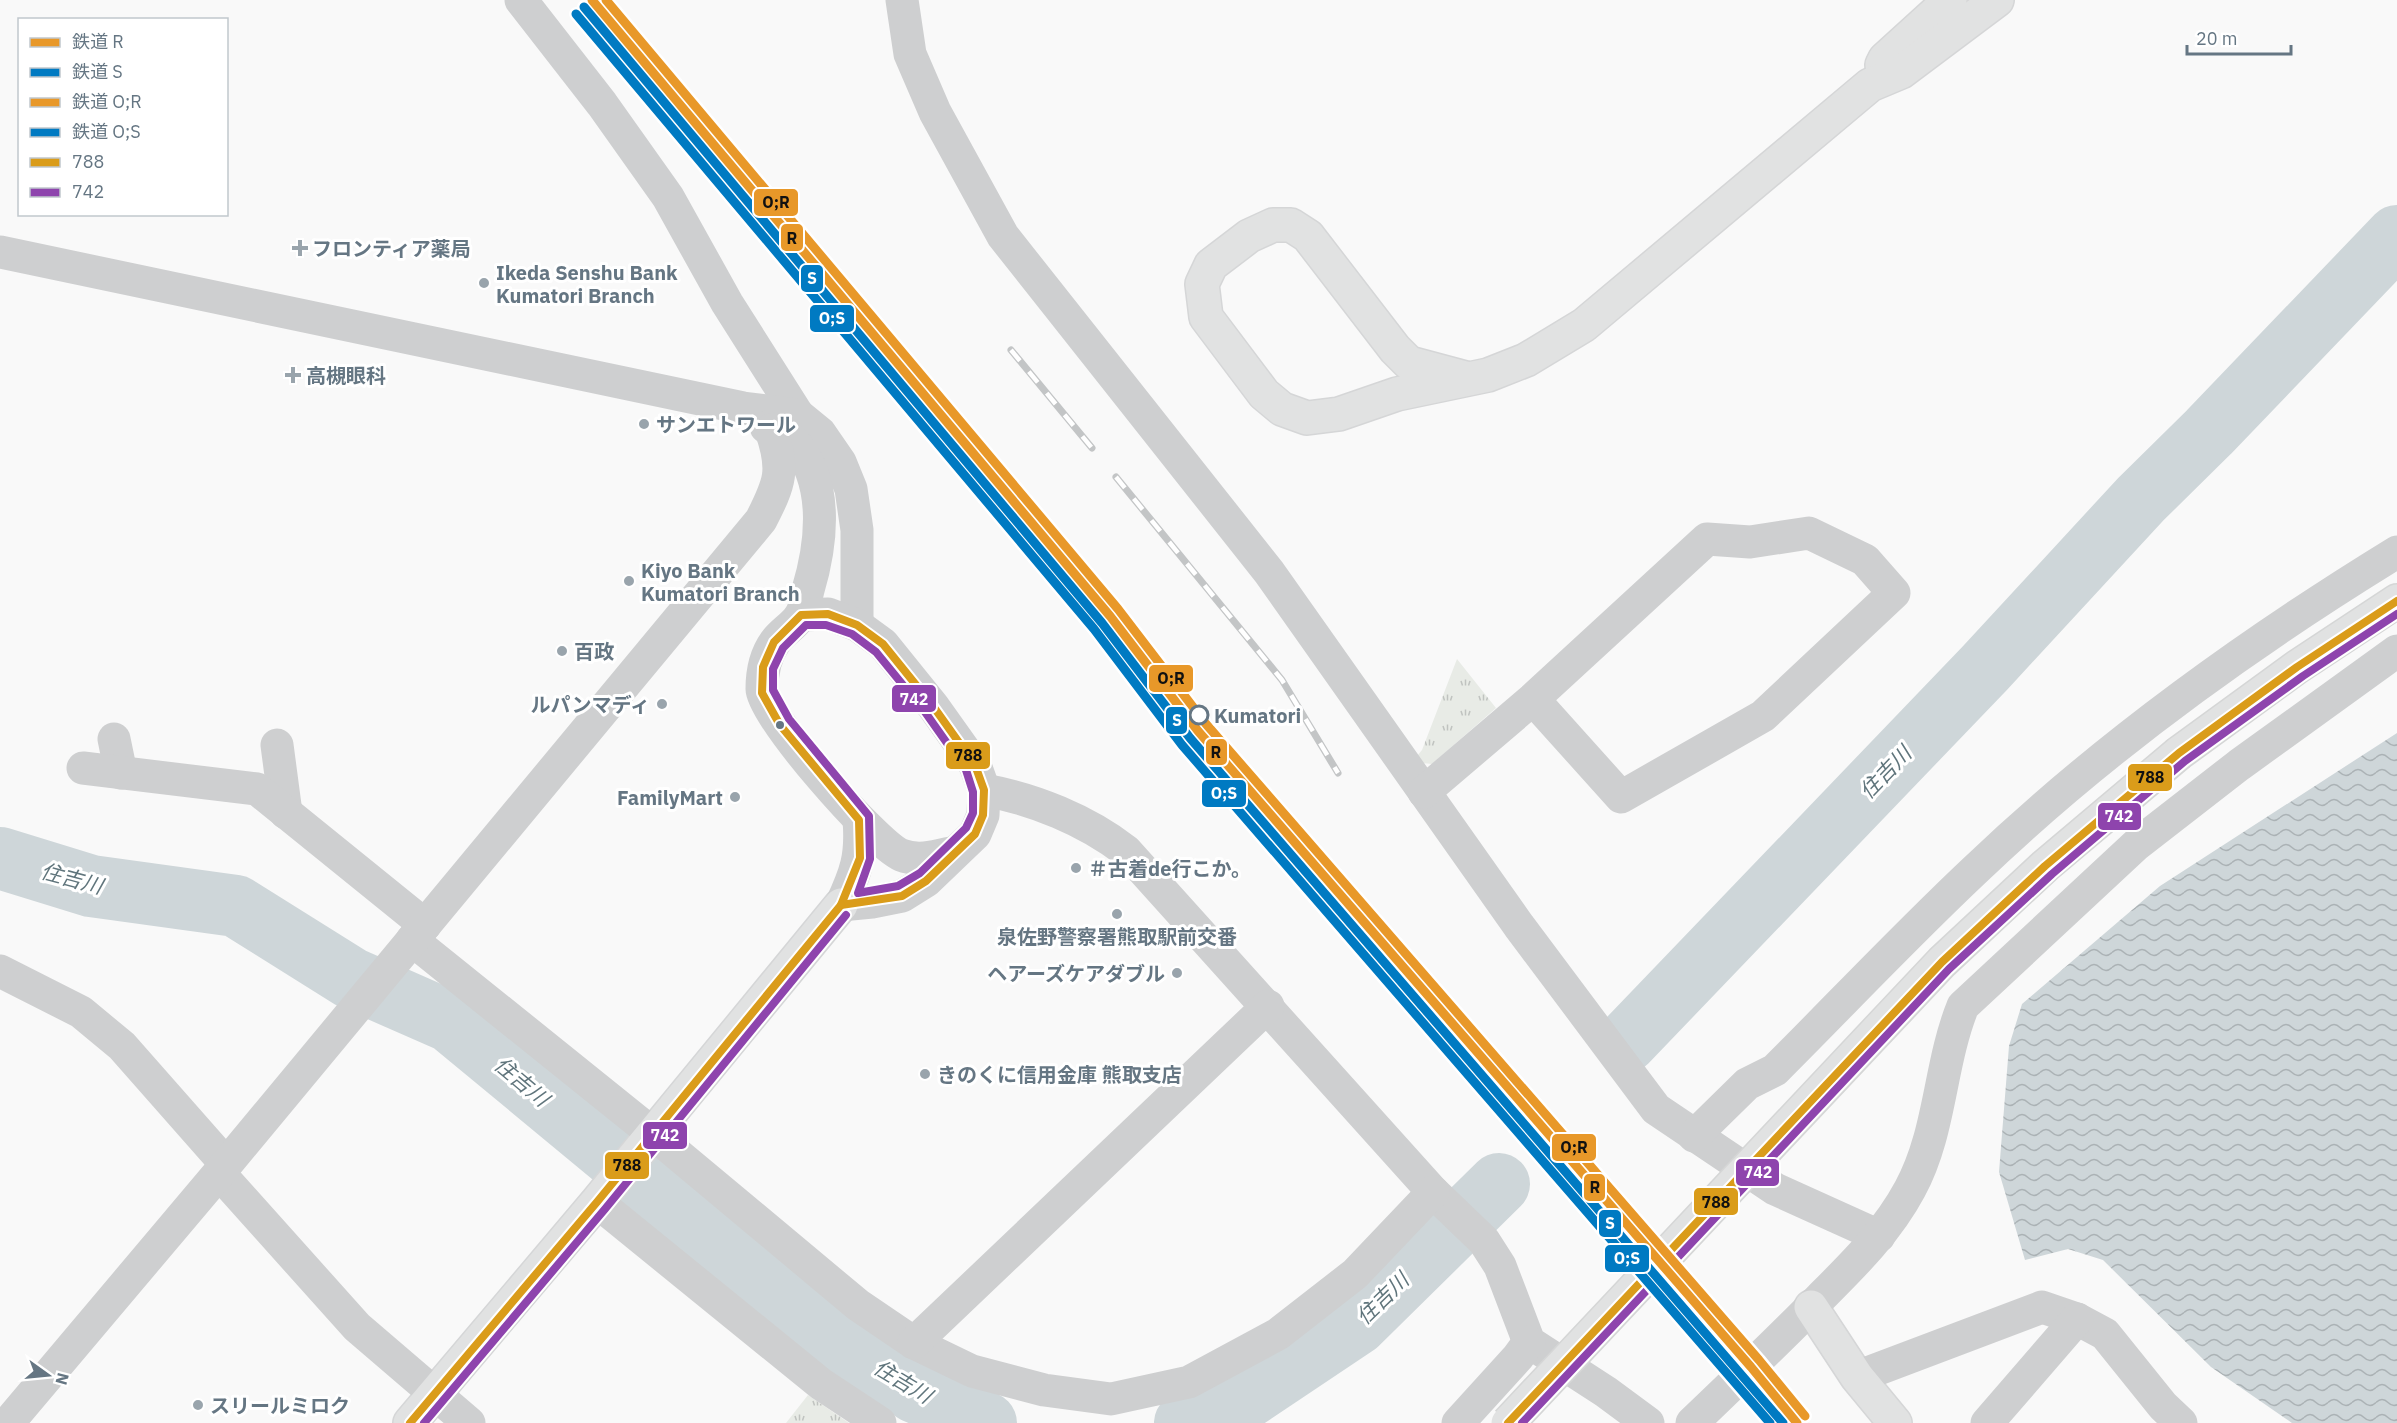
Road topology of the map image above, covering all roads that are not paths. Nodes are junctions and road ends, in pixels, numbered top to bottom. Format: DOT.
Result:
graph roads {
  1 [pos="521,0"];
  2 [pos="902,0"];
  3 [pos="1950,0"];
  4 [pos="1997,0"];
  5 [pos="1870,85"];
  6 [pos="0,252"];
  7 [pos="1465,378"];
  8 [pos="784,422"];
  9 [pos="760,520"];
  10 [pos="819,541"];
  11 [pos="2397,552"];
  12 [pos="2397,601"];
  13 [pos="801,615"];
  14 [pos="857,625"];
  15 [pos="2397,651"];
  16 [pos="1533,699"];
  17 [pos="114,739"];
  18 [pos="278,745"];
  19 [pos="83,768"];
  20 [pos="121,773"];
  21 [pos="984,790"];
  22 [pos="1424,792"];
  23 [pos="286,813"];
  24 [pos="859,820"];
  25 [pos="954,852"];
  26 [pos="841,905"];
  27 [pos="410,943"];
  28 [pos="0,971"];
  29 [pos="1268,1006"];
  30 [pos="652,1133"];
  31 [pos="1694,1136"];
  32 [pos="222,1168"];
  33 [pos="1433,1192"];
  34 [pos="597,1202"];
  35 [pos="1879,1236"];
  36 [pos="1811,1307"];
  37 [pos="2077,1318"];
  38 [pos="1529,1342"];
  39 [pos="914,1343"];
  40 [pos="1857,1377"];
  41 [pos="434,1394"];
  42 [pos="8,1423"];
  43 [pos="410,1423"];
  44 [pos="469,1423"];
  45 [pos="880,1423"];
  46 [pos="1458,1423"];
  47 [pos="1508,1423"];
  48 [pos="1648,1423"];
  49 [pos="1692,1423"];
  50 [pos="1895,1423"];
  51 [pos="1987,1423"];
  52 [pos="2181,1423"];
  1 -- 8 [label="street"];
  2 -- 22 [label="street"];
  3 -- 5 [label="main road"];
  4 -- 5 [label="main road"];
  5 -- 7 [label="main road"];
  6 -- 8 [label="street"];
  7 -- 7 [label="main road"];
  8 -- 9 [label="street"];
  8 -- 10 [label="street"];
  8 -- 14 [label="street"];
  9 -- 10 [label="street"];
  9 -- 27 [label="street"];
  10 -- 13 [label="street"];
  11 -- 31 [label="street"];
  12 -- 47 [label="main road, bridge"];
  13 -- 14 [label="street"];
  13 -- 24 [label="street"];
  14 -- 21 [label="street"];
  15 -- 35 [label="street"];
  16 -- 16 [label="street"];
  16 -- 22 [label="street"];
  17 -- 20 [label="street"];
  18 -- 23 [label="street"];
  19 -- 20 [label="street"];
  20 -- 23 [label="street"];
  21 -- 25 [label="street"];
  21 -- 29 [label="street"];
  22 -- 31 [label="street"];
  23 -- 27 [label="street"];
  24 -- 25 [label="street"];
  24 -- 26 [label="street"];
  25 -- 26 [label="street"];
  26 -- 30 [label="main road"];
  27 -- 30 [label="street"];
  27 -- 32 [label="street"];
  28 -- 32 [label="street"];
  29 -- 33 [label="street"];
  29 -- 39 [label="street"];
  30 -- 34 [label="main road"];
  30 -- 39 [label="street"];
  31 -- 35 [label="street"];
  32 -- 41 [label="street"];
  32 -- 42 [label="street"];
  33 -- 38 [label="street"];
  33 -- 39 [label="street"];
  34 -- 41 [label="main road"];
  34 -- 45 [label="street"];
  35 -- 36 [label="street"];
  36 -- 40 [label="main road"];
  36 -- 49 [label="street"];
  37 -- 40 [label="street"];
  37 -- 51 [label="street"];
  37 -- 52 [label="street"];
  38 -- 46 [label="street"];
  38 -- 48 [label="street"];
  40 -- 50 [label="main road"];
  41 -- 43 [label="main road"];
  41 -- 44 [label="street"];
}
